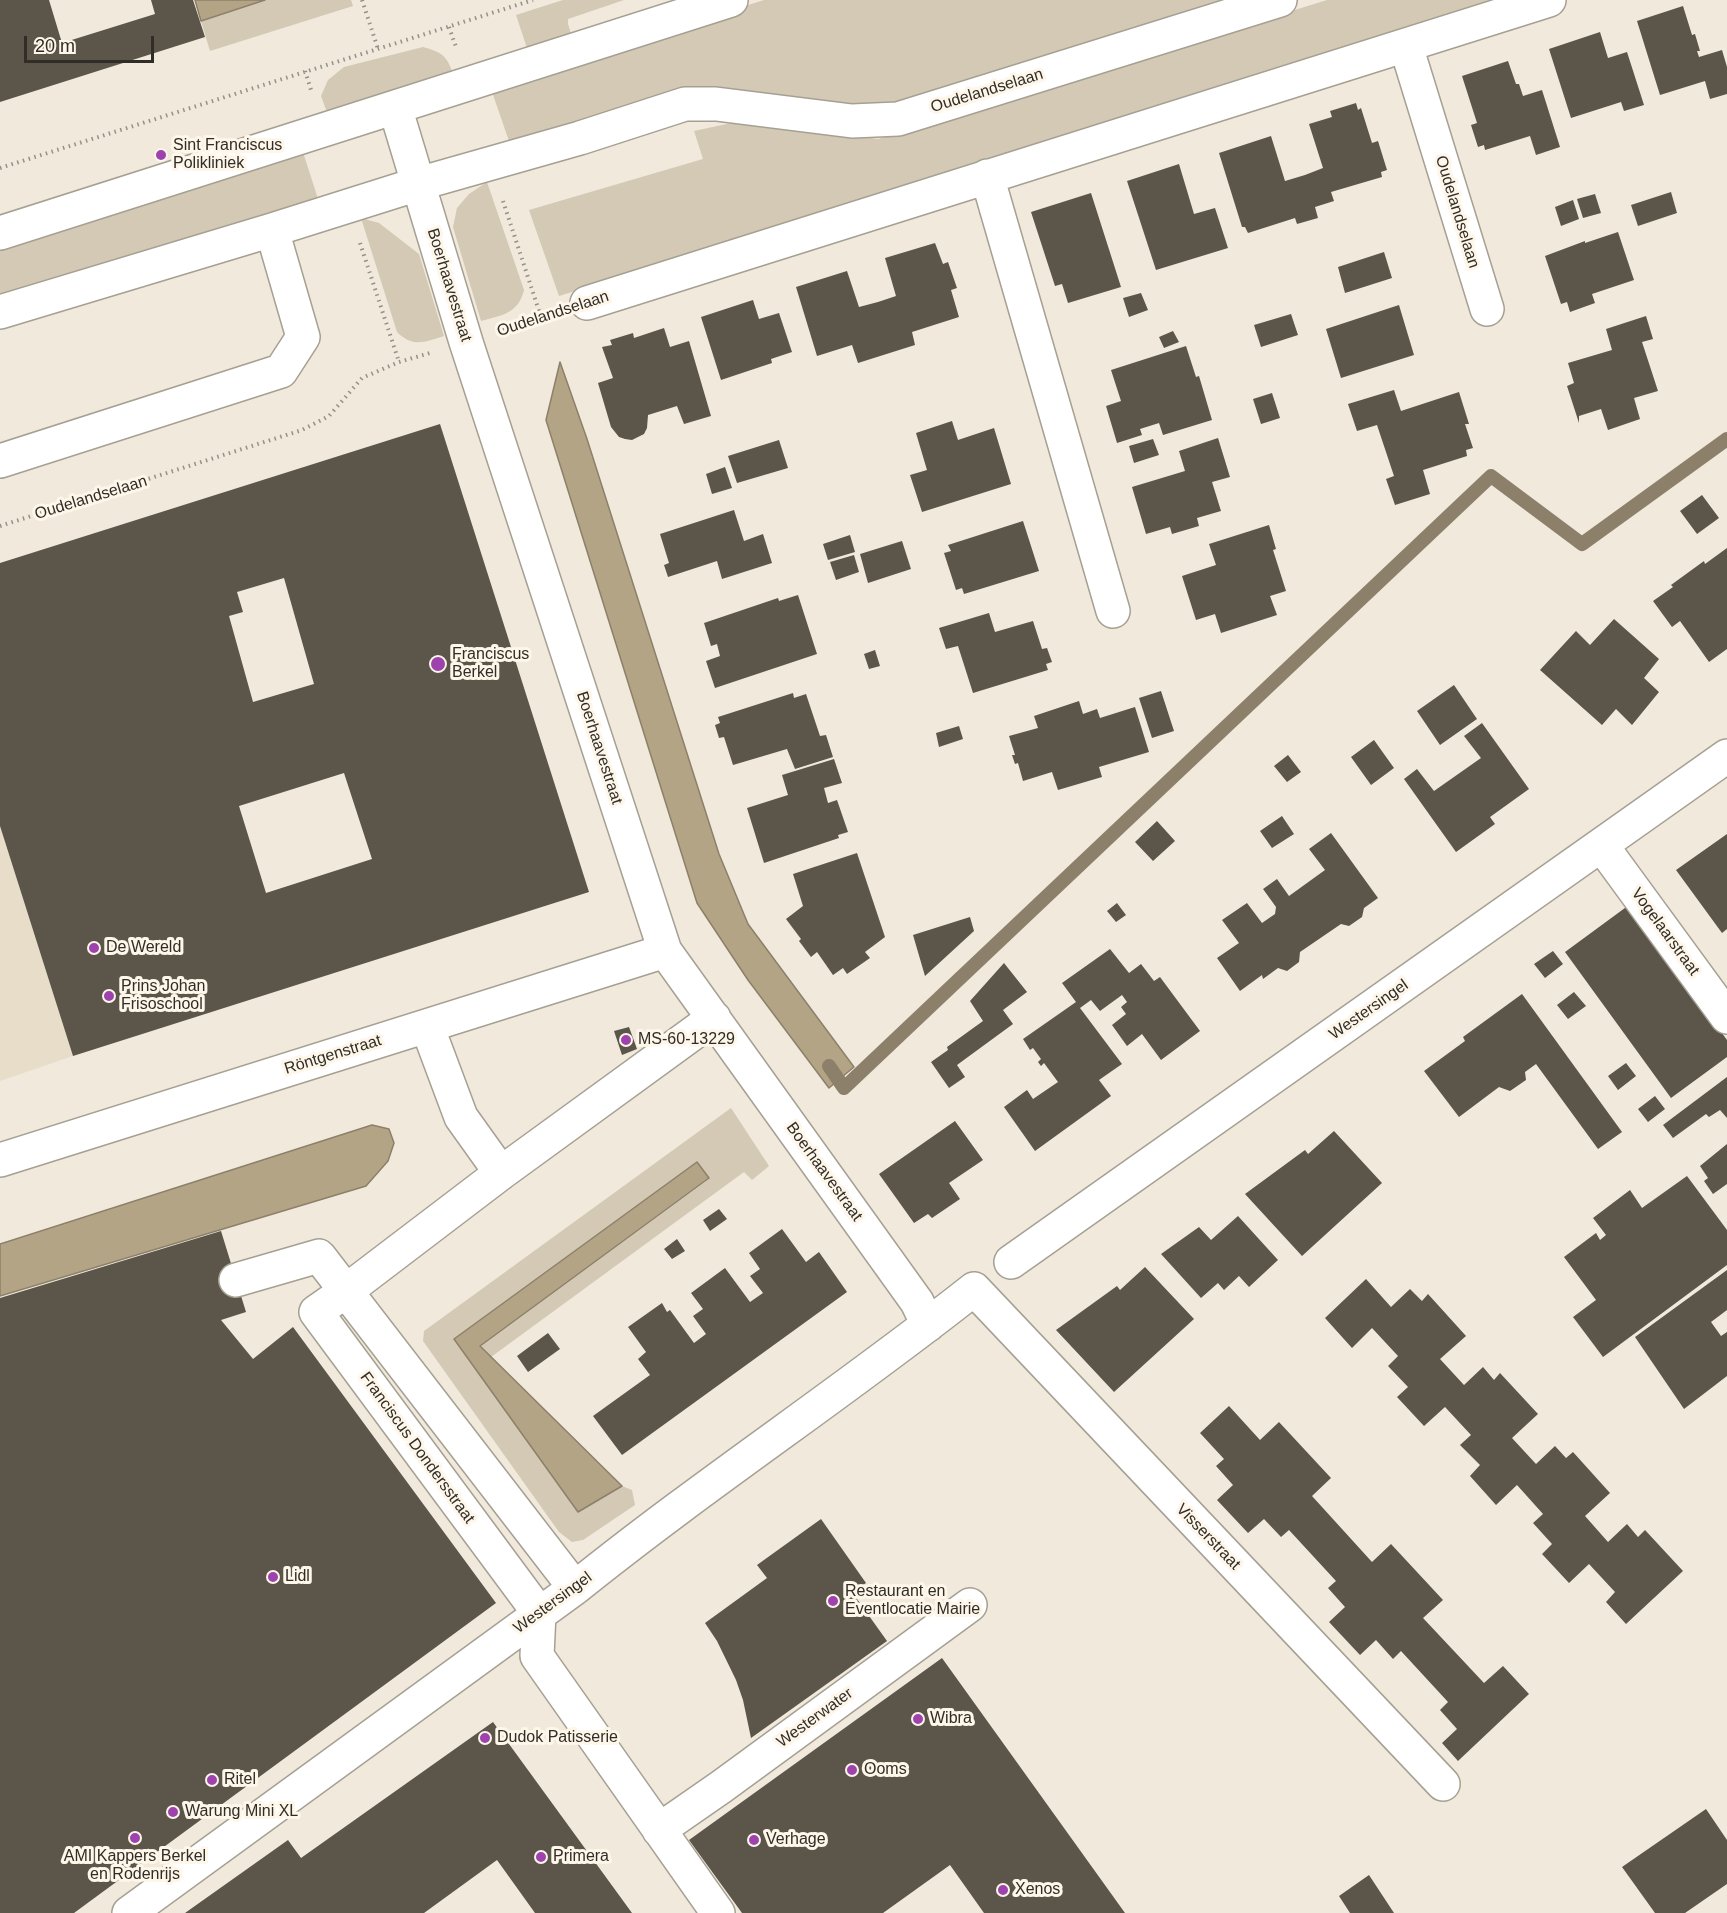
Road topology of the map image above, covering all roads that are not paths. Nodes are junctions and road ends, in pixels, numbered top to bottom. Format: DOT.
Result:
graph roads {
  1 [pos="731,0"];
  2 [pos="1280,0"];
  3 [pos="1549,0"];
  4 [pos="1406,46"];
  5 [pos="395,108"];
  6 [pos="987,176"];
  7 [pos="418,184"];
  8 [pos="272,230"];
  9 [pos="0,233"];
  10 [pos="587,303"];
  11 [pos="1486,309"];
  12 [pos="0,312"];
  13 [pos="0,461"];
  14 [pos="1113,611"];
  15 [pos="1727,756"];
  16 [pos="1602,846"];
  17 [pos="665,951"];
  18 [pos="1727,1017"];
  19 [pos="714,1018"];
  20 [pos="427,1026"];
  21 [pos="0,1160"];
  22 [pos="501,1173"];
  23 [pos="1011,1262"];
  24 [pos="236,1280"];
  25 [pos="974,1289"];
  26 [pos="346,1291"];
  27 [pos="928,1325"];
  28 [pos="575,1588"];
  29 [pos="970,1605"];
  30 [pos="539,1613"];
  31 [pos="1443,1784"];
  32 [pos="659,1830"];
  33 [pos="714,1912"];
  34 [pos="129,1913"];
  1 -- 5 [label="street"];
  2 -- 7 [label="street, Oudelandselaan"];
  3 -- 4 [label="street, Oudelandselaan"];
  4 -- 6 [label="street, Oudelandselaan"];
  4 -- 11 [label="street, Oudelandselaan"];
  5 -- 7 [label="street, Boerhaavestraat"];
  5 -- 9 [label="street"];
  6 -- 10 [label="street, Oudelandselaan"];
  6 -- 14 [label="street"];
  7 -- 8 [label="street, Oudelandselaan"];
  7 -- 17 [label="street, Boerhaavestraat"];
  8 -- 12 [label="street, Oudelandselaan"];
  8 -- 13 [label="street"];
  15 -- 16 [label="street, Westersingel"];
  16 -- 18 [label="street, Vogelaarstraat"];
  16 -- 23 [label="street, Westersingel"];
  17 -- 19 [label="street, Boerhaavestraat"];
  17 -- 20 [label="street, Röntgenstraat"];
  19 -- 22 [label="street, Franciscus Dondersstraat"];
  19 -- 27 [label="street, Boerhaavestraat"];
  20 -- 21 [label="street, Röntgenstraat"];
  20 -- 22 [label="street"];
  22 -- 26 [label="street, Franciscus Dondersstraat"];
  24 -- 26 [label="street"];
  25 -- 27 [label="street, Westersingel"];
  25 -- 31 [label="street, Visserstraat"];
  26 -- 28 [label="street"];
  26 -- 30 [label="street, Franciscus Dondersstraat"];
  27 -- 28 [label="street, Westersingel"];
  28 -- 30 [label="street, Westersingel"];
  29 -- 32 [label="street, Westerwater"];
  30 -- 32 [label="street"];
  30 -- 34 [label="street, Westersingel"];
  32 -- 33 [label="street"];
}
